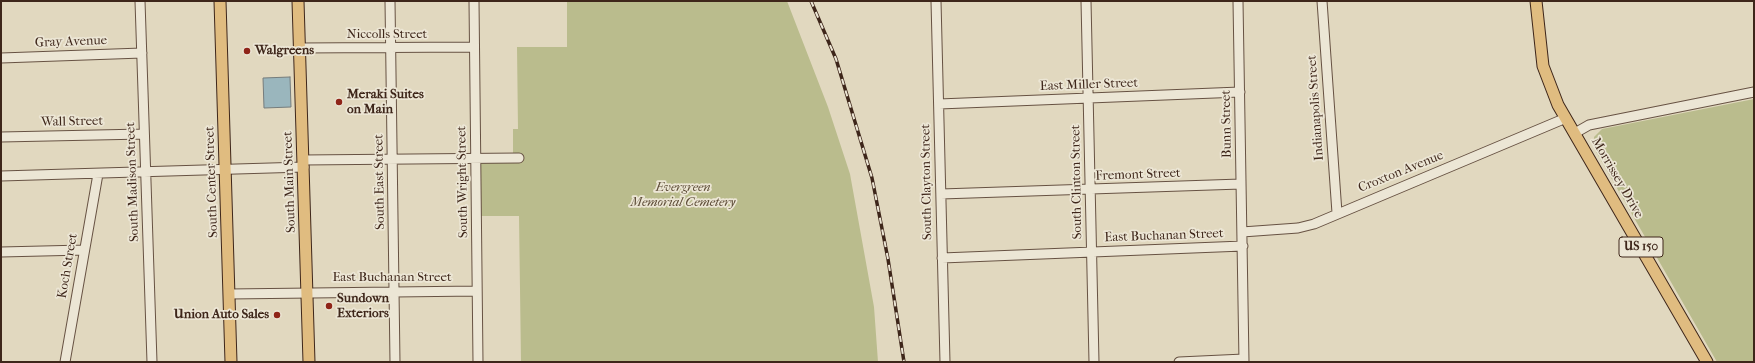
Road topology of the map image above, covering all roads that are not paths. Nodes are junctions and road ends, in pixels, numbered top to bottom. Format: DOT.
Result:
graph roads {
  1 [pos="140,1"];
  2 [pos="220,1"];
  3 [pos="298,1"];
  4 [pos="390,1"];
  5 [pos="474,1"];
  6 [pos="936,1"];
  7 [pos="1086,1"];
  8 [pos="1238,1"];
  9 [pos="1322,1"];
  10 [pos="1536,1"];
  11 [pos="391,47"];
  12 [pos="474,47"];
  13 [pos="300,48"];
  14 [pos="142,53"];
  15 [pos="1,58"];
  16 [pos="1240,92"];
  17 [pos="1754,92"];
  18 [pos="1088,98"];
  19 [pos="939,104"];
  20 [pos="1566,118"];
  21 [pos="1575,133"];
  22 [pos="144,134"];
  23 [pos="1,137"];
  24 [pos="476,158"];
  25 [pos="519,158"];
  26 [pos="392,159"];
  27 [pos="304,163"];
  28 [pos="226,170"];
  29 [pos="146,173"];
  30 [pos="98,174"];
  31 [pos="1,176"];
  32 [pos="1241,184"];
  33 [pos="1089,190"];
  34 [pos="941,194"];
  35 [pos="1337,213"];
  36 [pos="1242,232"];
  37 [pos="1243,246"];
  38 [pos="84,250"];
  39 [pos="1,252"];
  40 [pos="1091,252"];
  41 [pos="942,258"];
  42 [pos="478,291"];
  43 [pos="308,292"];
  44 [pos="394,292"];
  45 [pos="230,294"];
  46 [pos="1244,361"];
  47 [pos="65,362"];
  48 [pos="152,362"];
  49 [pos="231,362"];
  50 [pos="309,362"];
  51 [pos="395,362"];
  52 [pos="478,362"];
  53 [pos="945,362"];
  54 [pos="1094,362"];
  55 [pos="1179,362"];
  56 [pos="1707,362"];
  1 -- 14 [label="street, South Madison Street"];
  2 -- 28 [label="main road, South Center Street"];
  3 -- 13 [label="main road, South Main Street"];
  4 -- 11 [label="street, South East Street"];
  5 -- 12 [label="street, South Wright Street"];
  6 -- 19 [label="street, South Clayton Street"];
  7 -- 18 [label="street, South Clinton Street"];
  8 -- 16 [label="street, Bunn Street"];
  9 -- 35 [label="street, Indianapolis Street"];
  10 -- 20 [label="main road, US 150"];
  11 -- 12 [label="street, Niccolls Street"];
  11 -- 13 [label="street, Niccolls Street"];
  11 -- 26 [label="street, South East Street"];
  12 -- 24 [label="street, South Wright Street"];
  13 -- 27 [label="main road, South Main Street"];
  14 -- 15 [label="street, Gray Avenue"];
  14 -- 22 [label="street, South Madison Street"];
  16 -- 18 [label="street, East Miller Street"];
  16 -- 32 [label="street, Bunn Street"];
  17 -- 21 [label="street"];
  18 -- 19 [label="street, East Miller Street"];
  18 -- 33 [label="street, South Clinton Street"];
  19 -- 34 [label="street, South Clayton Street"];
  20 -- 21 [label="main road, US 150"];
  20 -- 35 [label="street, Croxton Avenue"];
  21 -- 56 [label="main road, Morrissey Drive / US 150"];
  22 -- 23 [label="street, Wall Street"];
  22 -- 29 [label="street, South Madison Street"];
  24 -- 25 [label="street"];
  24 -- 26 [label="street"];
  24 -- 42 [label="street, South Wright Street"];
  26 -- 27 [label="street"];
  26 -- 44 [label="street, South East Street"];
  27 -- 28 [label="street"];
  27 -- 43 [label="main road, South Main Street"];
  28 -- 29 [label="street"];
  28 -- 45 [label="main road, South Center Street"];
  29 -- 30 [label="street"];
  29 -- 48 [label="street, South Madison Street"];
  30 -- 31 [label="street"];
  30 -- 38 [label="street, Koch Street"];
  32 -- 33 [label="street, Fremont Street"];
  32 -- 36 [label="street, Bunn Street"];
  33 -- 34 [label="street, Fremont Street"];
  33 -- 40 [label="street, South Clinton Street"];
  34 -- 41 [label="street, South Clayton Street"];
  35 -- 36 [label="street, Croxton Avenue"];
  36 -- 37 [label="street, Bunn Street"];
  37 -- 40 [label="street, East Buchanan Street"];
  37 -- 46 [label="street, Bunn Street"];
  38 -- 39 [label="street"];
  38 -- 47 [label="street, Koch Street"];
  40 -- 41 [label="street, East Buchanan Street"];
  40 -- 54 [label="street, South Clinton Street"];
  41 -- 53 [label="street, South Clayton Street"];
  42 -- 44 [label="street, East Buchanan Street"];
  42 -- 52 [label="street, South Wright Street"];
  43 -- 44 [label="street, East Buchanan Street"];
  43 -- 45 [label="street, East Buchanan Street"];
  43 -- 50 [label="main road, South Main Street"];
  44 -- 51 [label="street, South East Street"];
  45 -- 49 [label="main road, South Center Street"];
  46 -- 55 [label="street"];
}
